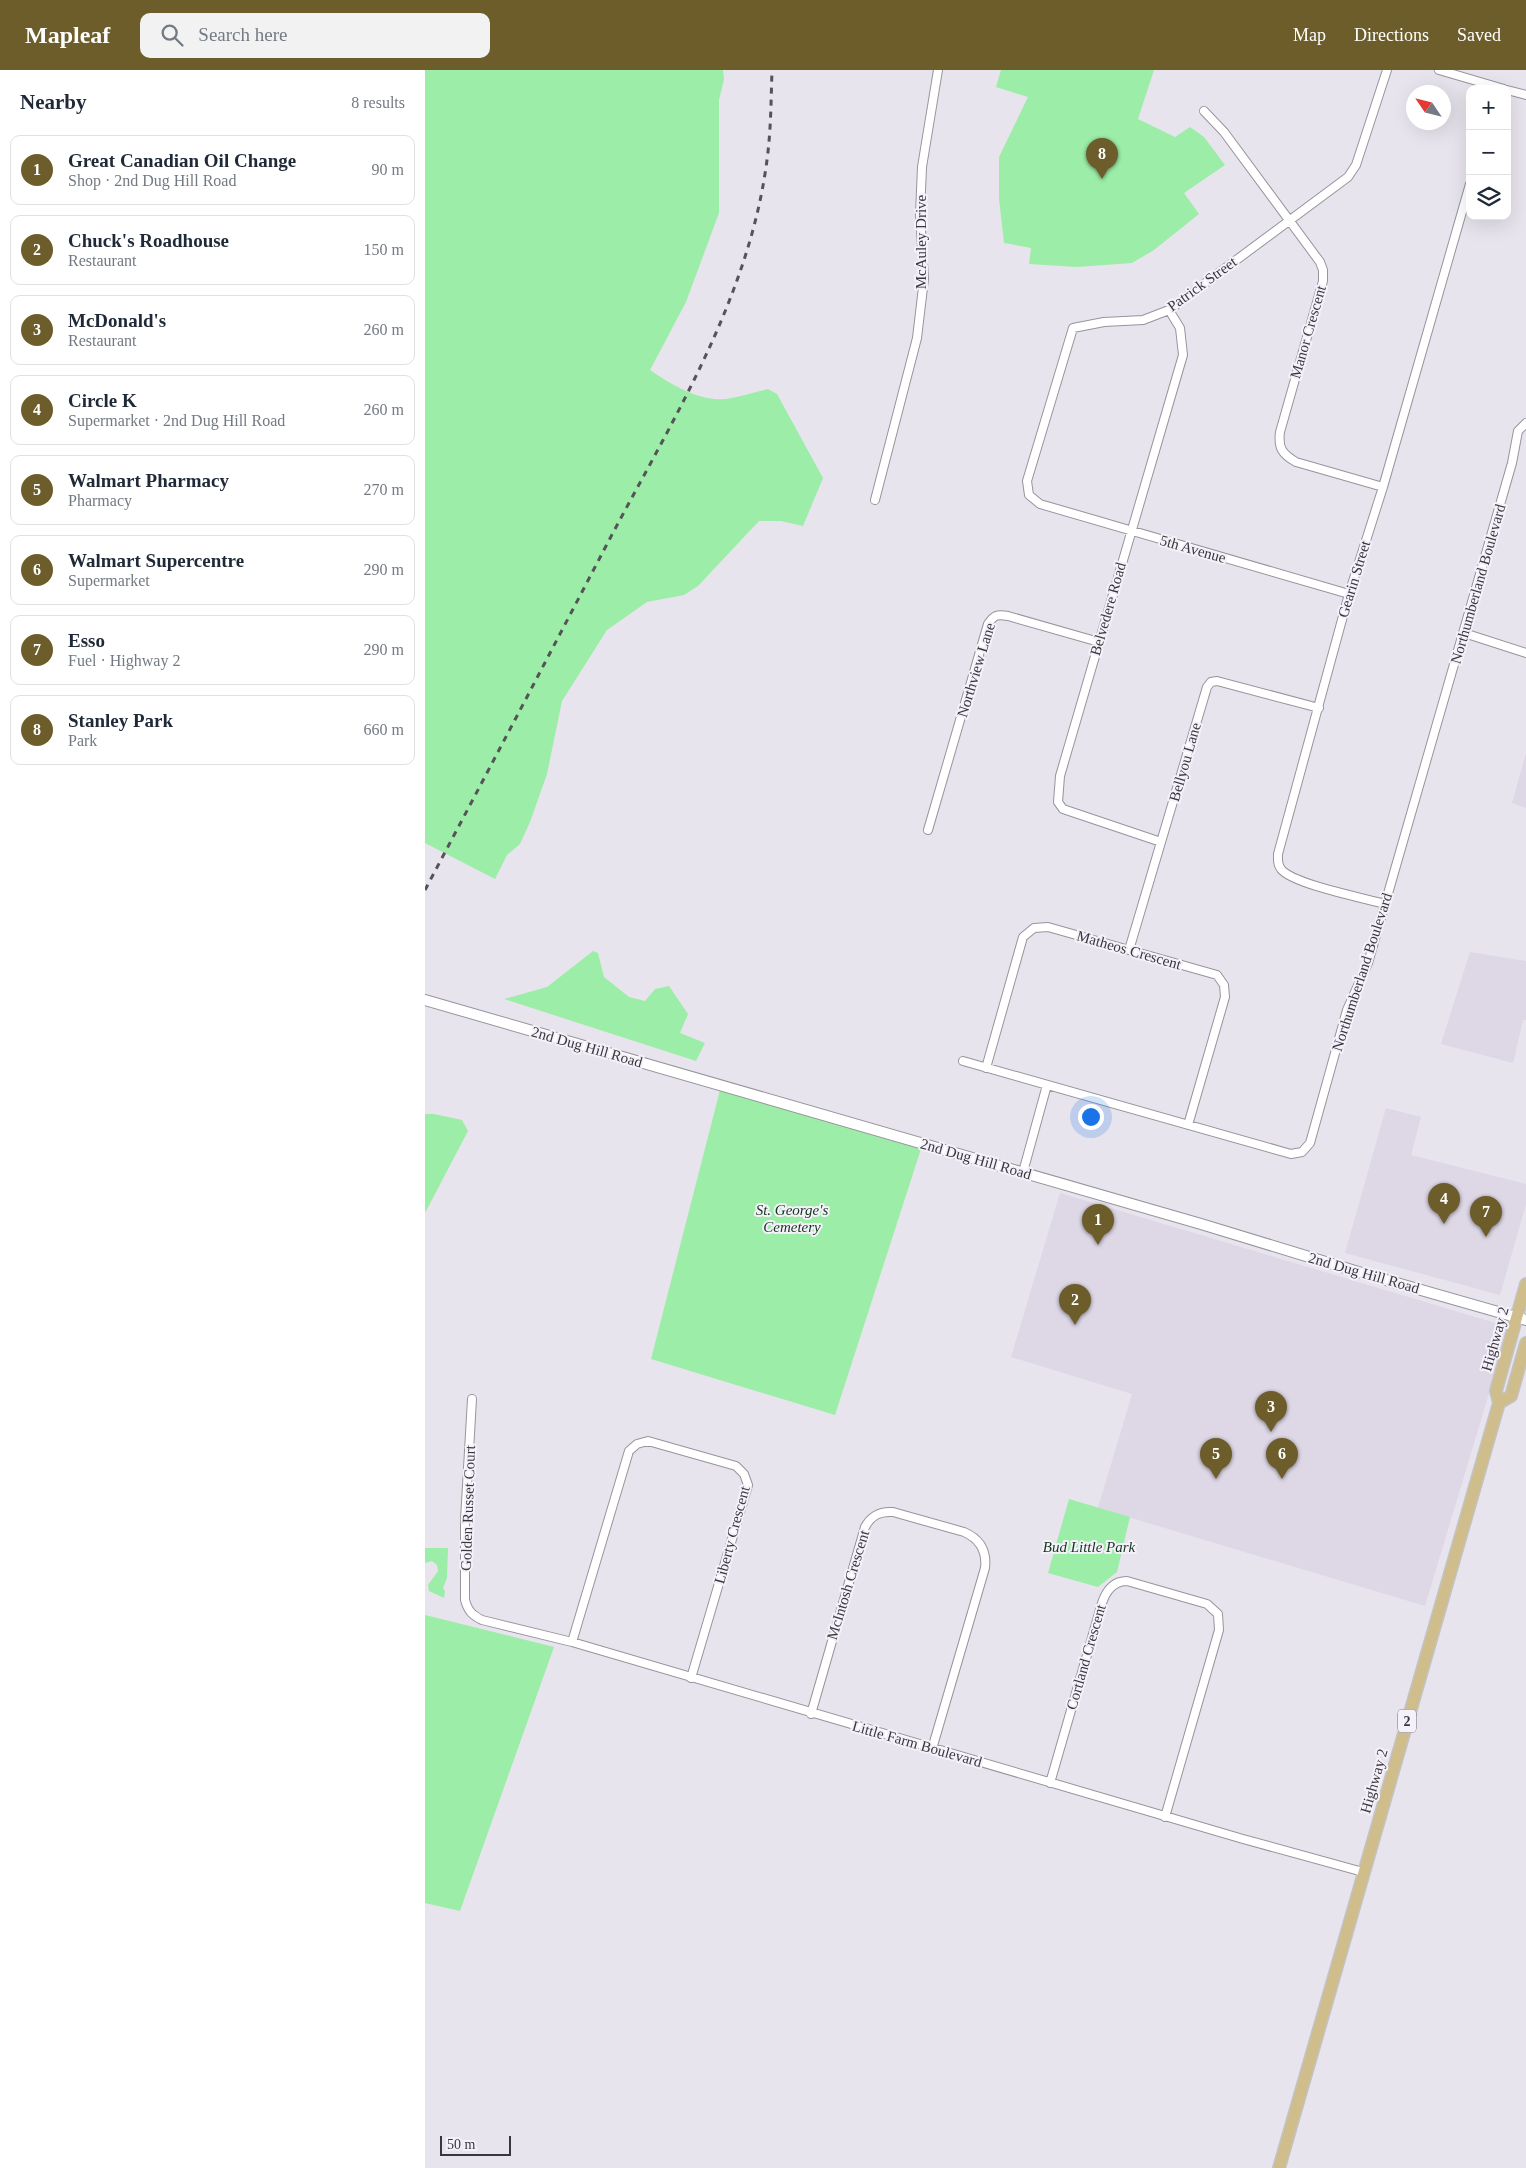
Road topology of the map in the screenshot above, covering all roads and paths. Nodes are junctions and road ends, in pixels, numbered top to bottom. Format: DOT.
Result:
graph roads {
  1 [pos="938,70"];
  2 [pos="1387,70"];
  3 [pos="1439,70"];
  4 [pos="1489,85"];
  5 [pos="1511,91"];
  6 [pos="1526,95"];
  7 [pos="1204,111"];
  8 [pos="1466,198"];
  9 [pos="1289,220"];
  10 [pos="1169,310"];
  11 [pos="1526,423"];
  12 [pos="1383,487"];
  13 [pos="875,500"];
  14 [pos="1038,502"];
  15 [pos="1130,531"];
  16 [pos="1349,594"];
  17 [pos="1464,633"];
  18 [pos="1099,642"];
  19 [pos="1526,653"];
  20 [pos="1319,708"];
  21 [pos="928,830"];
  22 [pos="1161,842"];
  23 [pos="1385,904"];
  24 [pos="1129,950"];
  25 [pos="425,1000"];
  26 [pos="963,1061"];
  27 [pos="986,1068"];
  28 [pos="1047,1085"];
  29 [pos="1188,1125"];
  30 [pos="1023,1172"];
  31 [pos="1526,1284"];
  32 [pos="1521,1319"];
  33 [pos="1526,1343"];
  34 [pos="473,1399"];
  35 [pos="1499,1403"];
  36 [pos="472,1615"];
  37 [pos="572,1642"];
  38 [pos="691,1678"];
  39 [pos="811,1714"];
  40 [pos="932,1749"];
  41 [pos="1050,1783"];
  42 [pos="1165,1816"];
  43 [pos="1363,1872"];
  44 [pos="1279,2168"];
  1 -- 13 [label="street, McAuley Drive"];
  2 -- 9 [label="street, Patrick Street"];
  3 -- 4 [label="street"];
  5 -- 6 [label="street"];
  7 -- 9 [label="street, Manor Crescent"];
  8 -- 12 [label="street, Gearin Street"];
  9 -- 10 [label="street, Patrick Street"];
  9 -- 12 [label="street, Manor Crescent"];
  10 -- 14 [label="street, Patrick Street"];
  10 -- 15 [label="street, Belvedere Road"];
  11 -- 17 [label="street, Northumberland Boulevard"];
  12 -- 16 [label="street, Gearin Street"];
  14 -- 15 [label="street, 5th Avenue"];
  15 -- 16 [label="street, 5th Avenue"];
  15 -- 18 [label="street, Belvedere Road"];
  16 -- 20 [label="street, Gearin Street"];
  17 -- 19 [label="street"];
  17 -- 23 [label="street, Northumberland Boulevard"];
  18 -- 21 [label="street, Northview Lane"];
  18 -- 22 [label="street, Belvedere Road"];
  20 -- 22 [label="street, Bellyou Lane"];
  20 -- 23 [label="street, Gearin Street"];
  22 -- 24 [label="street, Bellyou Lane"];
  23 -- 29 [label="street, Northumberland Boulevard"];
  24 -- 27 [label="street, Matheos Crescent"];
  24 -- 29 [label="street, Matheos Crescent"];
  25 -- 30 [label="street, 2nd Dug Hill Road"];
  26 -- 27 [label="street"];
  27 -- 28 [label="street"];
  28 -- 29 [label="street, Northumberland Boulevard"];
  28 -- 30 [label="street"];
  30 -- 32 [label="street, 2nd Dug Hill Road"];
  31 -- 32 [label="main road, Highway 2 / 2"];
  32 -- 35 [label="main road, Highway 2 / 2"];
  33 -- 35 [label="main road, Highway 2 / 2"];
  34 -- 36 [label="street, Golden Russet Court"];
  35 -- 43 [label="main road, Highway 2 / 2"];
  36 -- 37 [label="street, Little Farm Boulevard"];
  37 -- 38 [label="street, Little Farm Boulevard"];
  37 -- 38 [label="street, Liberty Crescent"];
  38 -- 39 [label="street, Little Farm Boulevard"];
  39 -- 40 [label="street, Little Farm Boulevard"];
  39 -- 40 [label="street, McIntosh Crescent"];
  40 -- 41 [label="street, Little Farm Boulevard"];
  41 -- 42 [label="street, Little Farm Boulevard"];
  41 -- 42 [label="street, Cortland Crescent"];
  42 -- 43 [label="street, Little Farm Boulevard"];
  43 -- 44 [label="main road, Highway 2 / 2"];
}
